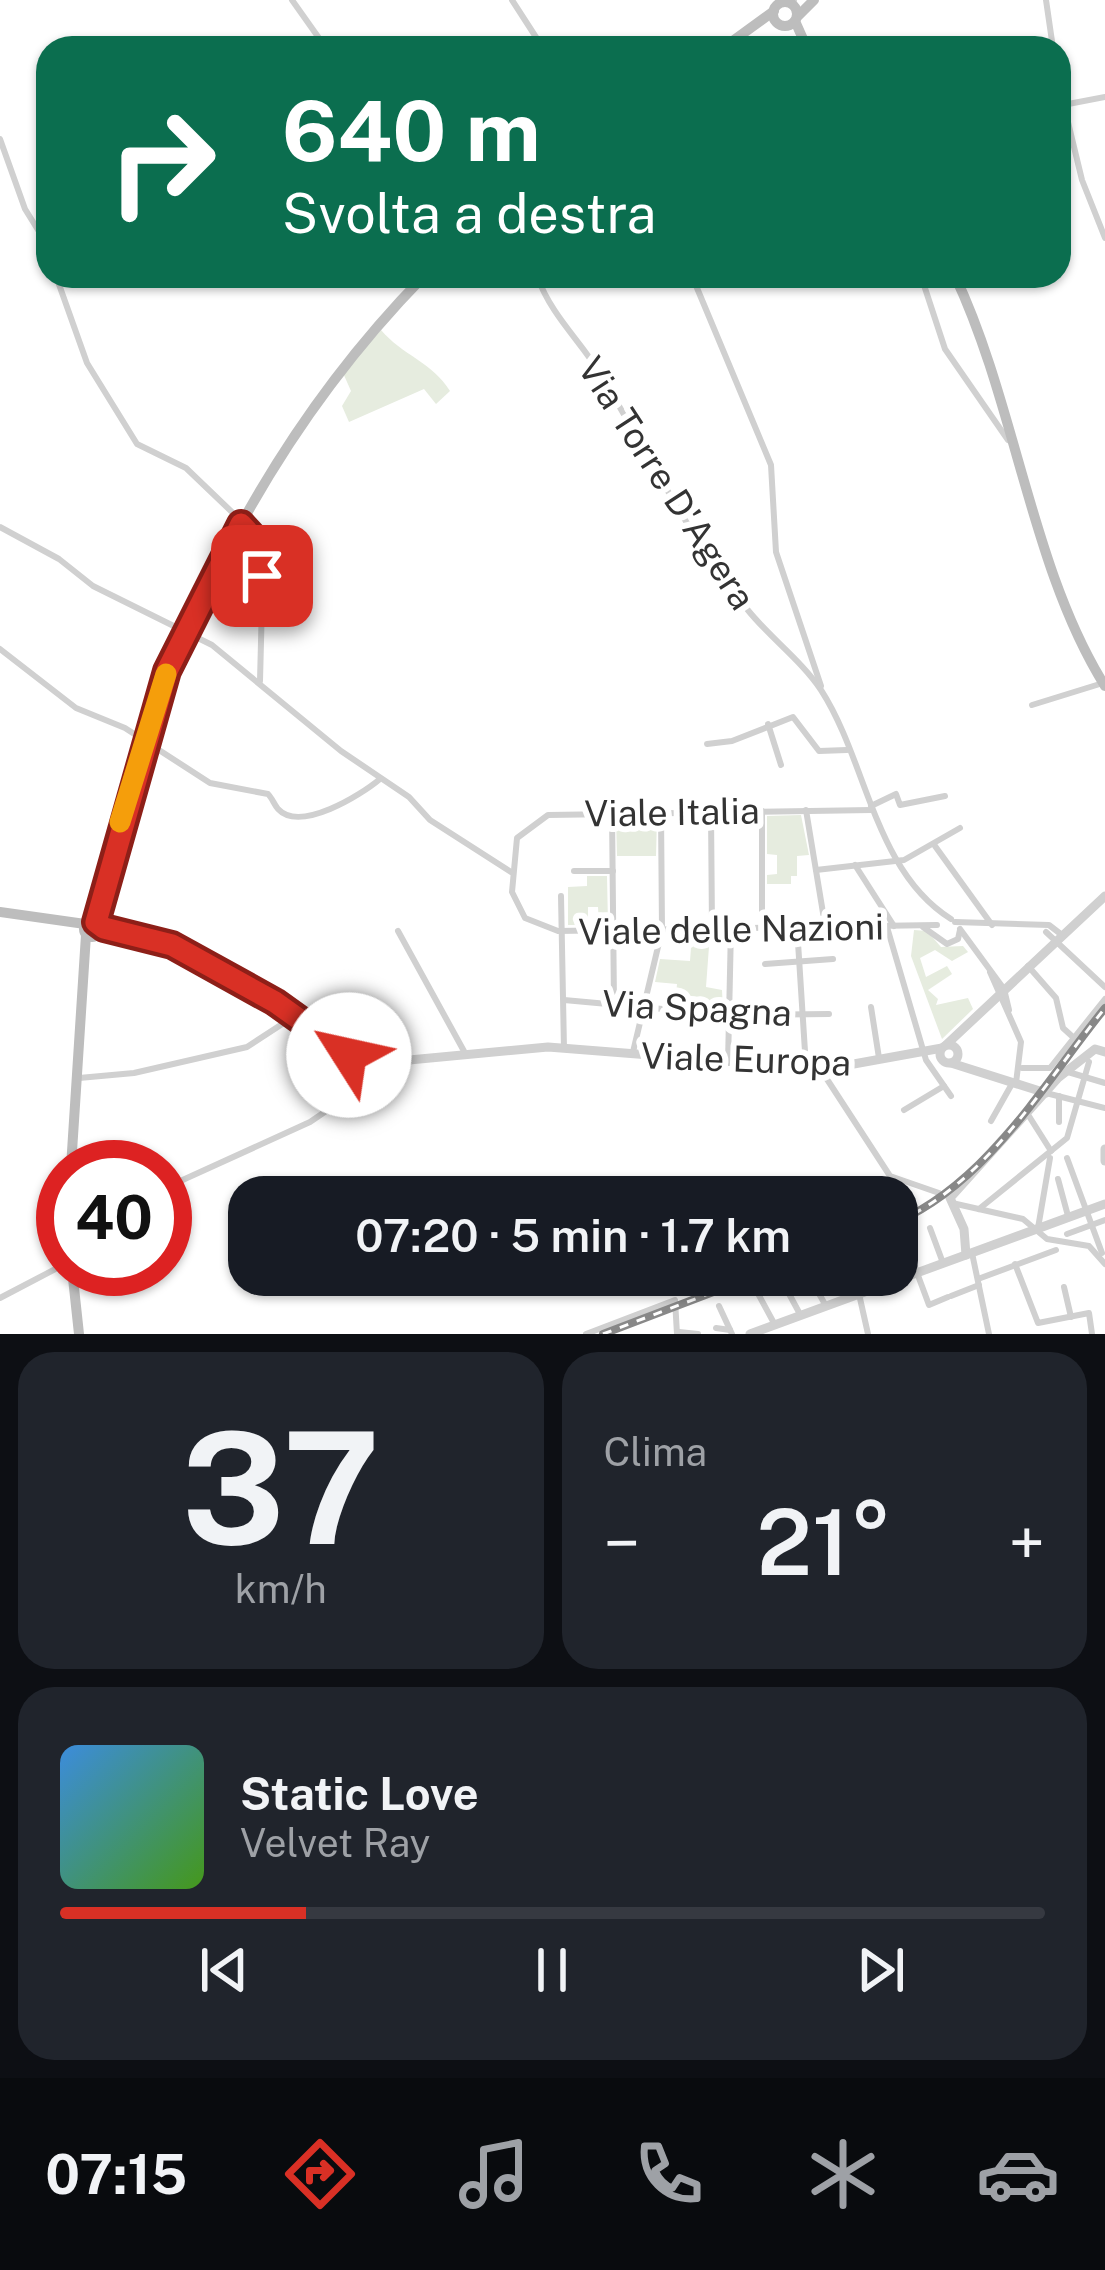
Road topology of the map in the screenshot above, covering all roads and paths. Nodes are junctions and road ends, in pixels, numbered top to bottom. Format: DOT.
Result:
graph roads {
  1 [pos="292,0"];
  2 [pos="512,0"];
  3 [pos="811,0"];
  4 [pos="1046,0"];
  5 [pos="783,4"];
  6 [pos="790,22"];
  7 [pos="752,32"];
  8 [pos="318,36"];
  9 [pos="535,36"];
  10 [pos="745,36"];
  11 [pos="799,36"];
  12 [pos="1051,36"];
  13 [pos="1105,97"];
  14 [pos="1071,103"];
  15 [pos="1071,137"];
  16 [pos="0,139"];
  17 [pos="36,227"];
  18 [pos="1105,238"];
  19 [pos="60,288"];
  20 [pos="414,288"];
  21 [pos="543,288"];
  22 [pos="697,288"];
  23 [pos="926,288"];
  24 [pos="961,288"];
  25 [pos="1024,469"];
  26 [pos="241,524"];
  27 [pos="0,527"];
  28 [pos="186,629"];
  29 [pos="0,650"];
  30 [pos="260,681"];
  31 [pos="1104,684"];
  32 [pos="820,690"];
  33 [pos="1032,705"];
  34 [pos="768,724"];
  35 [pos="145,741"];
  36 [pos="707,744"];
  37 [pos="848,749"];
  38 [pos="781,765"];
  39 [pos="380,779"];
  40 [pos="945,796"];
  41 [pos="871,808"];
  42 [pos="806,810"];
  43 [pos="762,811"];
  44 [pos="661,812"];
  45 [pos="711,812"];
  46 [pos="612,813"];
  47 [pos="960,828"];
  48 [pos="935,846"];
  49 [pos="899,861"];
  50 [pos="855,865"];
  51 [pos="816,870"];
  52 [pos="574,871"];
  53 [pos="614,871"];
  54 [pos="511,872"];
  55 [pos="561,896"];
  56 [pos="1105,896"];
  57 [pos="932,905"];
  58 [pos="0,912"];
  59 [pos="990,925"];
  60 [pos="1033,925"];
  61 [pos="92,926"];
  62 [pos="958,926"];
  63 [pos="797,927"];
  64 [pos="825,927"];
  65 [pos="891,927"];
  66 [pos="731,928"];
  67 [pos="762,928"];
  68 [pos="936,928"];
  69 [pos="712,929"];
  70 [pos="662,930"];
  71 [pos="398,931"];
  72 [pos="614,931"];
  73 [pos="562,932"];
  74 [pos="1046,932"];
  75 [pos="1060,937"];
  76 [pos="954,942"];
  77 [pos="1048,948"];
  78 [pos="972,949"];
  79 [pos="833,959"];
  80 [pos="800,962"];
  81 [pos="765,964"];
  82 [pos="1028,966"];
  83 [pos="1105,987"];
  84 [pos="1001,992"];
  85 [pos="1105,999"];
  86 [pos="564,1000"];
  87 [pos="614,1004"];
  88 [pos="871,1006"];
  89 [pos="644,1007"];
  90 [pos="829,1014"];
  91 [pos="728,1015"];
  92 [pos="804,1015"];
  93 [pos="294,1016"];
  94 [pos="1074,1038"];
  95 [pos="564,1049"];
  96 [pos="464,1053"];
  97 [pos="950,1053"];
  98 [pos="926,1054"];
  99 [pos="1094,1054"];
  100 [pos="632,1056"];
  101 [pos="398,1062"];
  102 [pos="880,1062"];
  103 [pos="728,1065"];
  104 [pos="1022,1068"];
  105 [pos="806,1069"];
  106 [pos="821,1070"];
  107 [pos="1065,1071"];
  108 [pos="1083,1076"];
  109 [pos="75,1078"];
  110 [pos="1015,1082"];
  111 [pos="1105,1083"];
  112 [pos="944,1086"];
  113 [pos="1046,1093"];
  114 [pos="951,1096"];
  115 [pos="1059,1096"];
  116 [pos="1074,1100"];
  117 [pos="1105,1108"];
  118 [pos="904,1110"];
  119 [pos="1028,1113"];
  120 [pos="992,1121"];
  121 [pos="1059,1122"];
  122 [pos="72,1140"];
  123 [pos="1105,1149"];
  124 [pos="1050,1154"];
  125 [pos="1067,1157"];
  126 [pos="1105,1161"];
  127 [pos="192,1176"];
  128 [pos="1058,1178"];
  129 [pos="939,1193"];
  130 [pos="949,1202"];
  131 [pos="979,1209"];
  132 [pos="1087,1210"];
  133 [pos="1104,1211"];
  134 [pos="1069,1217"];
  135 [pos="1092,1225"];
  136 [pos="930,1228"];
  137 [pos="1036,1229"];
  138 [pos="1067,1234"];
  139 [pos="1101,1235"];
  140 [pos="1080,1242"];
  141 [pos="1056,1250"];
  142 [pos="1101,1253"];
  143 [pos="969,1254"];
  144 [pos="944,1263"];
  145 [pos="1015,1264"];
  146 [pos="1105,1264"];
  147 [pos="918,1273"];
  148 [pos="918,1276"];
  149 [pos="36,1279"];
  150 [pos="978,1282"];
  151 [pos="1064,1287"];
  152 [pos="75,1296"];
  153 [pos="760,1296"];
  154 [pos="790,1296"];
  155 [pos="820,1296"];
  156 [pos="845,1296"];
  157 [pos="855,1296"];
  158 [pos="861,1296"];
  159 [pos="0,1298"];
  160 [pos="846,1299"];
  161 [pos="719,1306"];
  162 [pos="826,1306"];
  163 [pos="801,1316"];
  164 [pos="1071,1316"];
  165 [pos="776,1325"];
  166 [pos="716,1328"];
  167 [pos="731,1332"];
  168 [pos="678,1333"];
  169 [pos="79,1334"];
  170 [pos="586,1334"];
  171 [pos="698,1334"];
  172 [pos="750,1334"];
  173 [pos="868,1334"];
  174 [pos="988,1334"];
  175 [pos="1093,1334"];
  1 -- 8 [label="street"];
  2 -- 9 [label="street"];
  3 -- 5 [label="main road"];
  3 -- 6 [label="main road"];
  4 -- 12 [label="street"];
  5 -- 6 [label="main road"];
  5 -- 6 [label="main road"];
  5 -- 7 [label="main road"];
  6 -- 7 [label="main road"];
  6 -- 11 [label="main road"];
  7 -- 10 [label="main road"];
  13 -- 14 [label="street"];
  15 -- 18 [label="street"];
  16 -- 17 [label="street"];
  19 -- 26 [label="street"];
  20 -- 26 [label="main road"];
  21 -- 32 [label="street, Via Torre D'Agera"];
  22 -- 32 [label="street"];
  23 -- 25 [label="street"];
  24 -- 25 [label="main road"];
  25 -- 31 [label="main road"];
  26 -- 28 [label="main road"];
  26 -- 30 [label="street"];
  27 -- 28 [label="street"];
  28 -- 30 [label="street"];
  28 -- 35 [label="main road"];
  29 -- 35 [label="street"];
  30 -- 39 [label="street"];
  31 -- 33 [label="street"];
  32 -- 37 [label="street, Via Torre D'Agera"];
  34 -- 36 [label="street"];
  34 -- 37 [label="street"];
  34 -- 38 [label="street"];
  35 -- 39 [label="street"];
  35 -- 61 [label="main road"];
  37 -- 41 [label="street, Via Torre D'Agera"];
  39 -- 54 [label="street"];
  40 -- 41 [label="street, Viale Italia"];
  41 -- 42 [label="street, Viale Italia"];
  41 -- 49 [label="street, Via Torre D'Agera"];
  42 -- 43 [label="street, Viale Italia"];
  42 -- 51 [label="street"];
  43 -- 45 [label="street, Viale Italia"];
  43 -- 67 [label="street"];
  44 -- 45 [label="street, Viale Italia"];
  44 -- 46 [label="street, Viale Italia"];
  44 -- 70 [label="street"];
  45 -- 69 [label="street"];
  46 -- 53 [label="street"];
  46 -- 54 [label="street, Viale Italia"];
  47 -- 48 [label="street"];
  48 -- 49 [label="street"];
  48 -- 59 [label="street"];
  49 -- 50 [label="street"];
  49 -- 57 [label="street, Via Torre D'Agera"];
  50 -- 51 [label="street"];
  50 -- 65 [label="street"];
  51 -- 64 [label="street"];
  52 -- 53 [label="street"];
  53 -- 72 [label="street"];
  54 -- 73 [label="street, Viale delle Nazioni"];
  55 -- 73 [label="street"];
  56 -- 75 [label="street"];
  57 -- 62 [label="street"];
  57 -- 68 [label="street"];
  58 -- 61 [label="main road"];
  59 -- 60 [label="street"];
  59 -- 62 [label="street"];
  59 -- 62 [label="street"];
  60 -- 74 [label="street"];
  60 -- 75 [label="street"];
  61 -- 93 [label="street"];
  61 -- 109 [label="main road"];
  62 -- 68 [label="street"];
  62 -- 76 [label="street"];
  62 -- 78 [label="street"];
  63 -- 64 [label="street, Viale delle Nazioni"];
  63 -- 67 [label="street, Viale delle Nazioni"];
  63 -- 80 [label="street"];
  64 -- 65 [label="street, Viale delle Nazioni"];
  65 -- 68 [label="street, Viale delle Nazioni"];
  65 -- 98 [label="street"];
  66 -- 67 [label="street, Viale delle Nazioni"];
  66 -- 69 [label="street, Viale delle Nazioni"];
  66 -- 91 [label="street"];
  68 -- 76 [label="street, Viale delle Nazioni"];
  69 -- 70 [label="street, Viale delle Nazioni"];
  70 -- 72 [label="street, Viale delle Nazioni"];
  70 -- 89 [label="street"];
  71 -- 96 [label="street"];
  72 -- 73 [label="street, Viale delle Nazioni"];
  72 -- 87 [label="street"];
  73 -- 86 [label="street"];
  74 -- 75 [label="street"];
  74 -- 77 [label="street"];
  75 -- 77 [label="street"];
  75 -- 83 [label="street"];
  76 -- 78 [label="street, Viale delle Nazioni"];
  77 -- 82 [label="street"];
  78 -- 84 [label="street"];
  79 -- 80 [label="street"];
  80 -- 81 [label="street"];
  80 -- 92 [label="street"];
  82 -- 84 [label="street"];
  82 -- 94 [label="street"];
  84 -- 97 [label="street"];
  84 -- 104 [label="street"];
  85 -- 94 [label="street"];
  86 -- 87 [label="street, Via Spagna"];
  86 -- 95 [label="street"];
  87 -- 89 [label="street, Via Spagna"];
  88 -- 102 [label="street"];
  89 -- 91 [label="street, Via Spagna"];
  89 -- 100 [label="street"];
  90 -- 92 [label="street, Via Spagna"];
  91 -- 92 [label="street, Via Spagna"];
  91 -- 103 [label="street"];
  92 -- 105 [label="street"];
  93 -- 101 [label="street"];
  93 -- 109 [label="street"];
  94 -- 104 [label="street"];
  95 -- 96 [label="street, Viale Europa"];
  95 -- 100 [label="street, Viale Europa"];
  96 -- 101 [label="street, Viale Europa"];
  97 -- 98 [label="street"];
  97 -- 110 [label="street"];
  98 -- 102 [label="street, Viale Europa"];
  98 -- 112 [label="street"];
  99 -- 107 [label="street"];
  99 -- 108 [label="street"];
  100 -- 103 [label="street, Viale Europa"];
  101 -- 127 [label="street"];
  102 -- 106 [label="street, Viale Europa"];
  103 -- 105 [label="street, Viale Europa"];
  104 -- 110 [label="street"];
  105 -- 106 [label="street, Viale Europa"];
  106 -- 129 [label="street"];
  107 -- 108 [label="street"];
  107 -- 113 [label="street"];
  108 -- 111 [label="street"];
  108 -- 116 [label="street"];
  109 -- 122 [label="main road"];
  110 -- 113 [label="street"];
  110 -- 120 [label="street"];
  112 -- 114 [label="street"];
  112 -- 118 [label="street"];
  113 -- 115 [label="street"];
  113 -- 119 [label="street"];
  115 -- 116 [label="street"];
  115 -- 121 [label="street"];
  116 -- 117 [label="street"];
  116 -- 124 [label="street"];
  119 -- 124 [label="street"];
  119 -- 130 [label="street"];
  123 -- 126 [label="street"];
  124 -- 131 [label="street"];
  124 -- 137 [label="street"];
  125 -- 132 [label="street"];
  128 -- 134 [label="street"];
  130 -- 131 [label="street"];
  130 -- 143 [label="street"];
  131 -- 137 [label="street"];
  132 -- 133 [label="street"];
  132 -- 134 [label="street"];
  132 -- 135 [label="street"];
  133 -- 135 [label="street"];
  134 -- 137 [label="street"];
  135 -- 138 [label="street"];
  135 -- 139 [label="street"];
  136 -- 144 [label="street"];
  137 -- 140 [label="street"];
  137 -- 143 [label="street"];
  139 -- 140 [label="street"];
  139 -- 142 [label="street"];
  140 -- 142 [label="street"];
  141 -- 145 [label="street"];
  142 -- 146 [label="street"];
  143 -- 144 [label="street"];
  143 -- 150 [label="street"];
  144 -- 147 [label="street"];
  145 -- 150 [label="street"];
  145 -- 164 [label="street"];
  148 -- 150 [label="street"];
  149 -- 159 [label="street"];
  150 -- 174 [label="street"];
  151 -- 164 [label="street"];
  152 -- 169 [label="main road"];
  153 -- 165 [label="street"];
  154 -- 163 [label="street"];
  155 -- 162 [label="street"];
  156 -- 160 [label="street"];
  157 -- 160 [label="street"];
  158 -- 173 [label="street"];
  160 -- 162 [label="street"];
  161 -- 167 [label="street"];
  162 -- 163 [label="street"];
  163 -- 165 [label="street"];
  164 -- 175 [label="street"];
  165 -- 172 [label="street"];
  166 -- 167 [label="street"];
  168 -- 170 [label="street"];
  168 -- 171 [label="street"];
}
